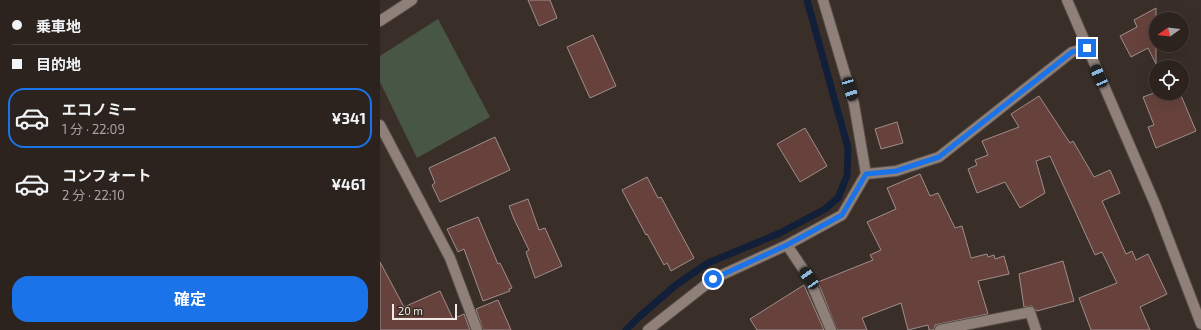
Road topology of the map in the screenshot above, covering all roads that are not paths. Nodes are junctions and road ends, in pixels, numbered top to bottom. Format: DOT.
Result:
graph roads {
  1 [pos="412,0"];
  2 [pos="823,0"];
  3 [pos="1067,0"];
  4 [pos="380,21"];
  5 [pos="1087,48"];
  6 [pos="380,125"];
  7 [pos="866,174"];
  8 [pos="787,245"];
  9 [pos="1201,324"];
  10 [pos="476,329"];
  11 [pos="648,330"];
  12 [pos="831,330"];
  13 [pos="940,330"];
  14 [pos="1036,330"];
  1 -- 4 [label="street"];
  2 -- 7 [label="street"];
  3 -- 5 [label="street"];
  5 -- 7 [label="street"];
  5 -- 9 [label="street"];
  6 -- 10 [label="street"];
  7 -- 8 [label="street"];
  8 -- 11 [label="street"];
  8 -- 12 [label="street"];
  13 -- 14 [label="street"];
}
